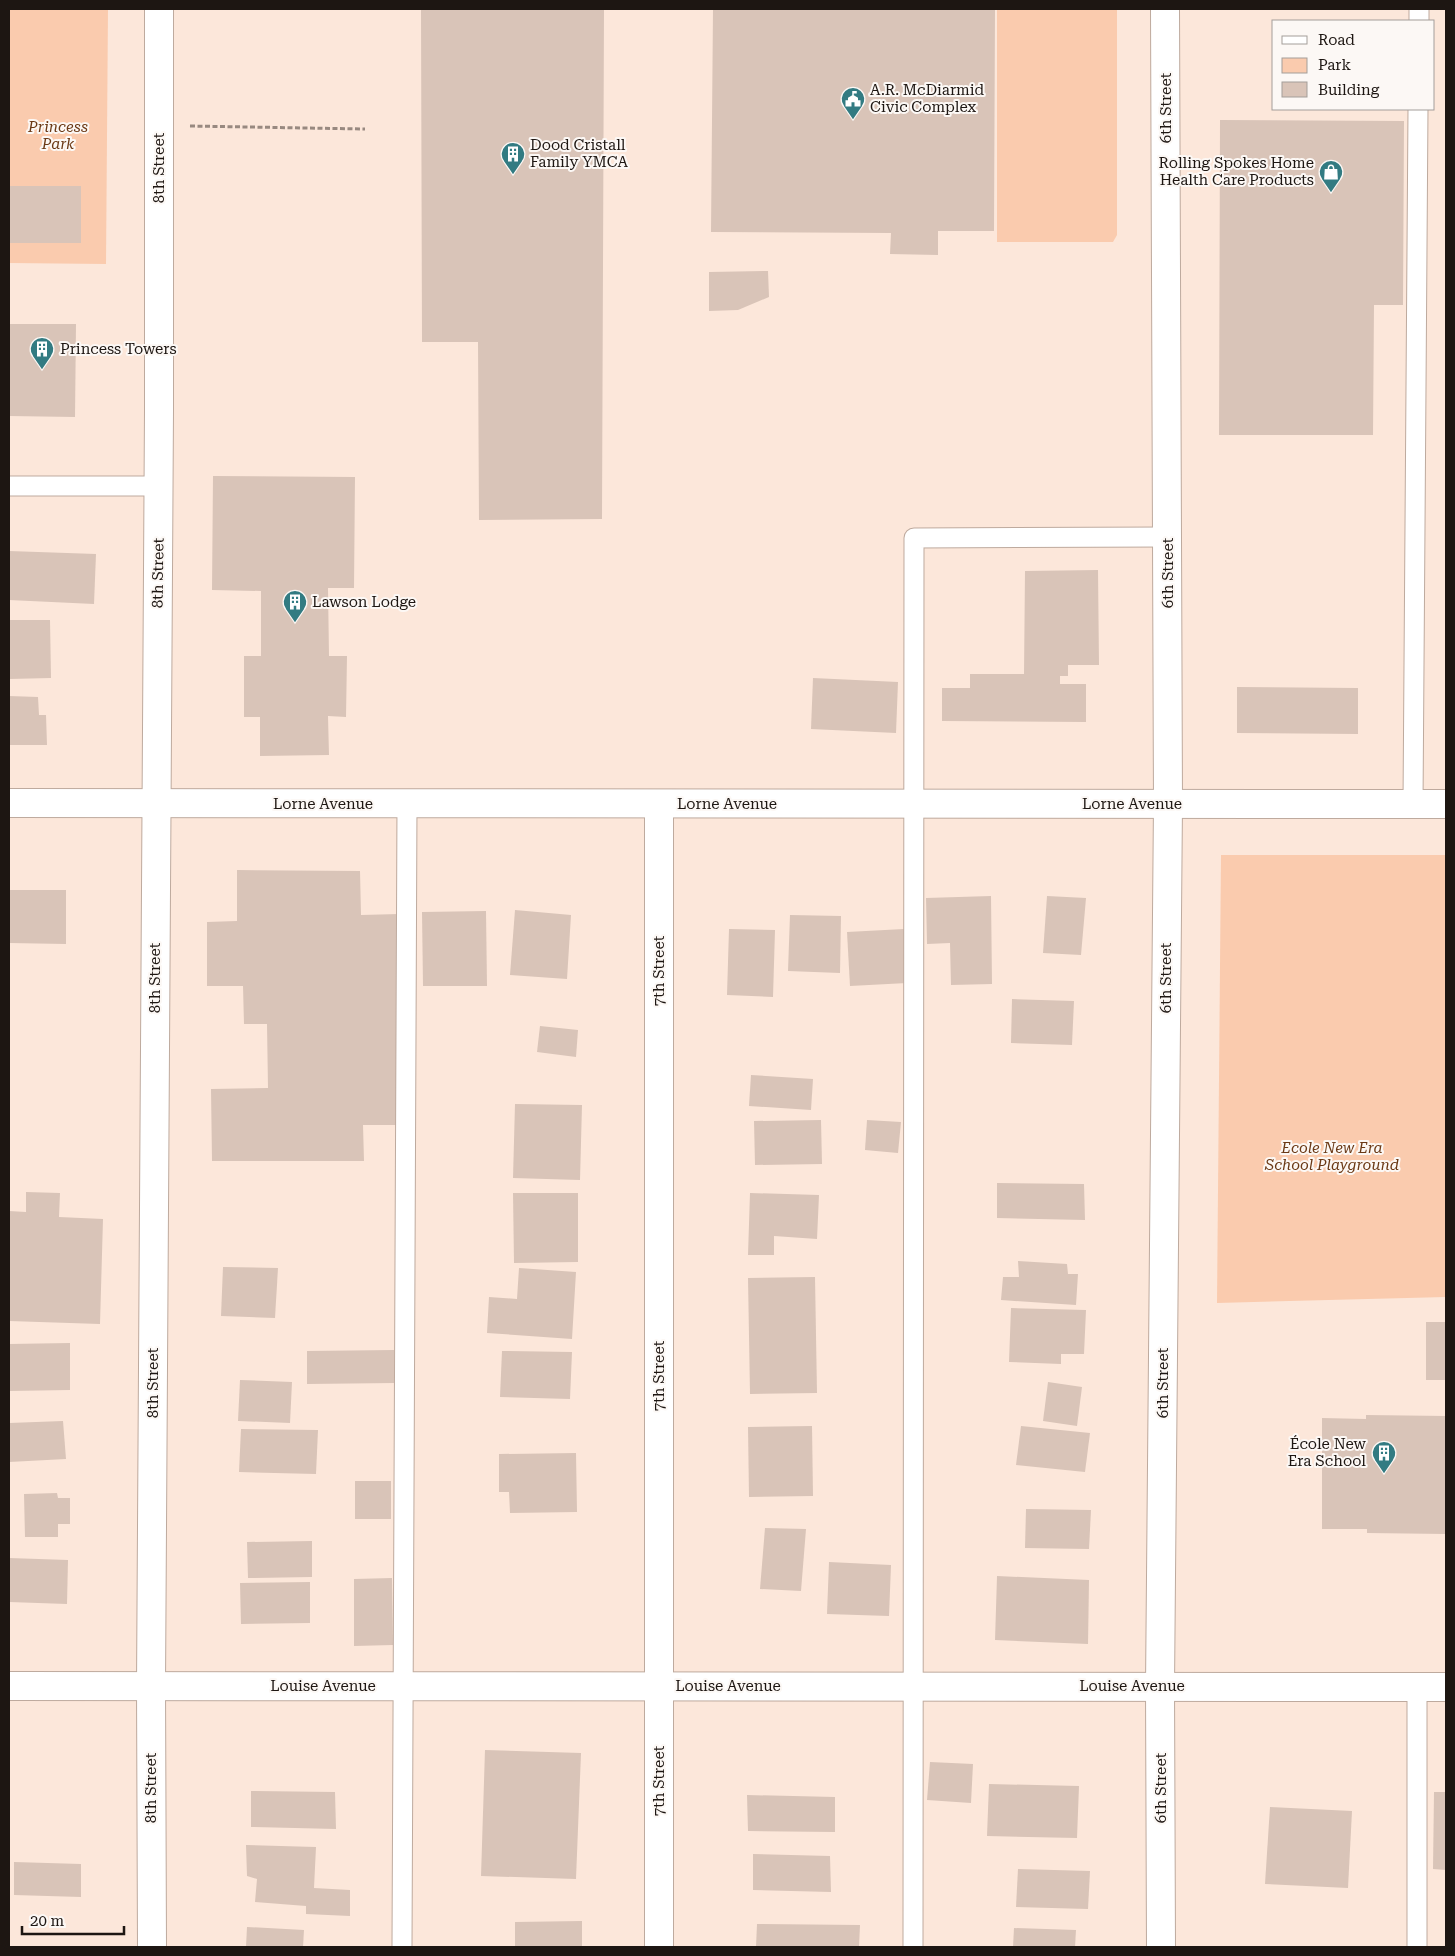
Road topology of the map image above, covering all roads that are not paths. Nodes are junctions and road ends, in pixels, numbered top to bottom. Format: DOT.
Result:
graph roads {
  1 [pos="159,9"];
  2 [pos="1166,9"];
  3 [pos="1418,110"];
  4 [pos="9,486"];
  5 [pos="159,486"];
  6 [pos="1168,537"];
  7 [pos="9,803"];
  8 [pos="156,803"];
  9 [pos="407,804"];
  10 [pos="660,804"];
  11 [pos="912,804"];
  12 [pos="1168,804"];
  13 [pos="1413,804"];
  14 [pos="1446,804"];
  15 [pos="9,1686"];
  16 [pos="151,1686"];
  17 [pos="404,1686"];
  18 [pos="660,1686"];
  19 [pos="912,1686"];
  20 [pos="1160,1686"];
  21 [pos="1417,1686"];
  22 [pos="1446,1686"];
  23 [pos="152,1947"];
  24 [pos="402,1947"];
  25 [pos="660,1947"];
  26 [pos="913,1947"];
  27 [pos="1161,1947"];
  28 [pos="1417,1947"];
  1 -- 5 [label="street, 8th Street"];
  2 -- 6 [label="street, 6th Street"];
  3 -- 13 [label="lane"];
  4 -- 5 [label="lane"];
  5 -- 8 [label="street, 8th Street"];
  6 -- 11 [label="lane"];
  6 -- 12 [label="street, 6th Street"];
  7 -- 8 [label="street, Lorne Avenue"];
  8 -- 9 [label="street, Lorne Avenue"];
  8 -- 16 [label="street, 8th Street"];
  9 -- 10 [label="street, Lorne Avenue"];
  9 -- 17 [label="lane"];
  10 -- 11 [label="street, Lorne Avenue"];
  10 -- 18 [label="street, 7th Street"];
  11 -- 12 [label="street, Lorne Avenue"];
  11 -- 19 [label="lane"];
  12 -- 13 [label="street, Lorne Avenue"];
  12 -- 20 [label="street, 6th Street"];
  13 -- 14 [label="street, Lorne Avenue"];
  15 -- 16 [label="street, Louise Avenue"];
  16 -- 17 [label="street, Louise Avenue"];
  16 -- 23 [label="street, 8th Street"];
  17 -- 18 [label="street, Louise Avenue"];
  17 -- 24 [label="lane"];
  18 -- 19 [label="street, Louise Avenue"];
  18 -- 25 [label="street, 7th Street"];
  19 -- 20 [label="street, Louise Avenue"];
  19 -- 26 [label="lane"];
  20 -- 21 [label="street, Louise Avenue"];
  20 -- 27 [label="street, 6th Street"];
  21 -- 22 [label="street, Louise Avenue"];
  21 -- 28 [label="lane"];
}
